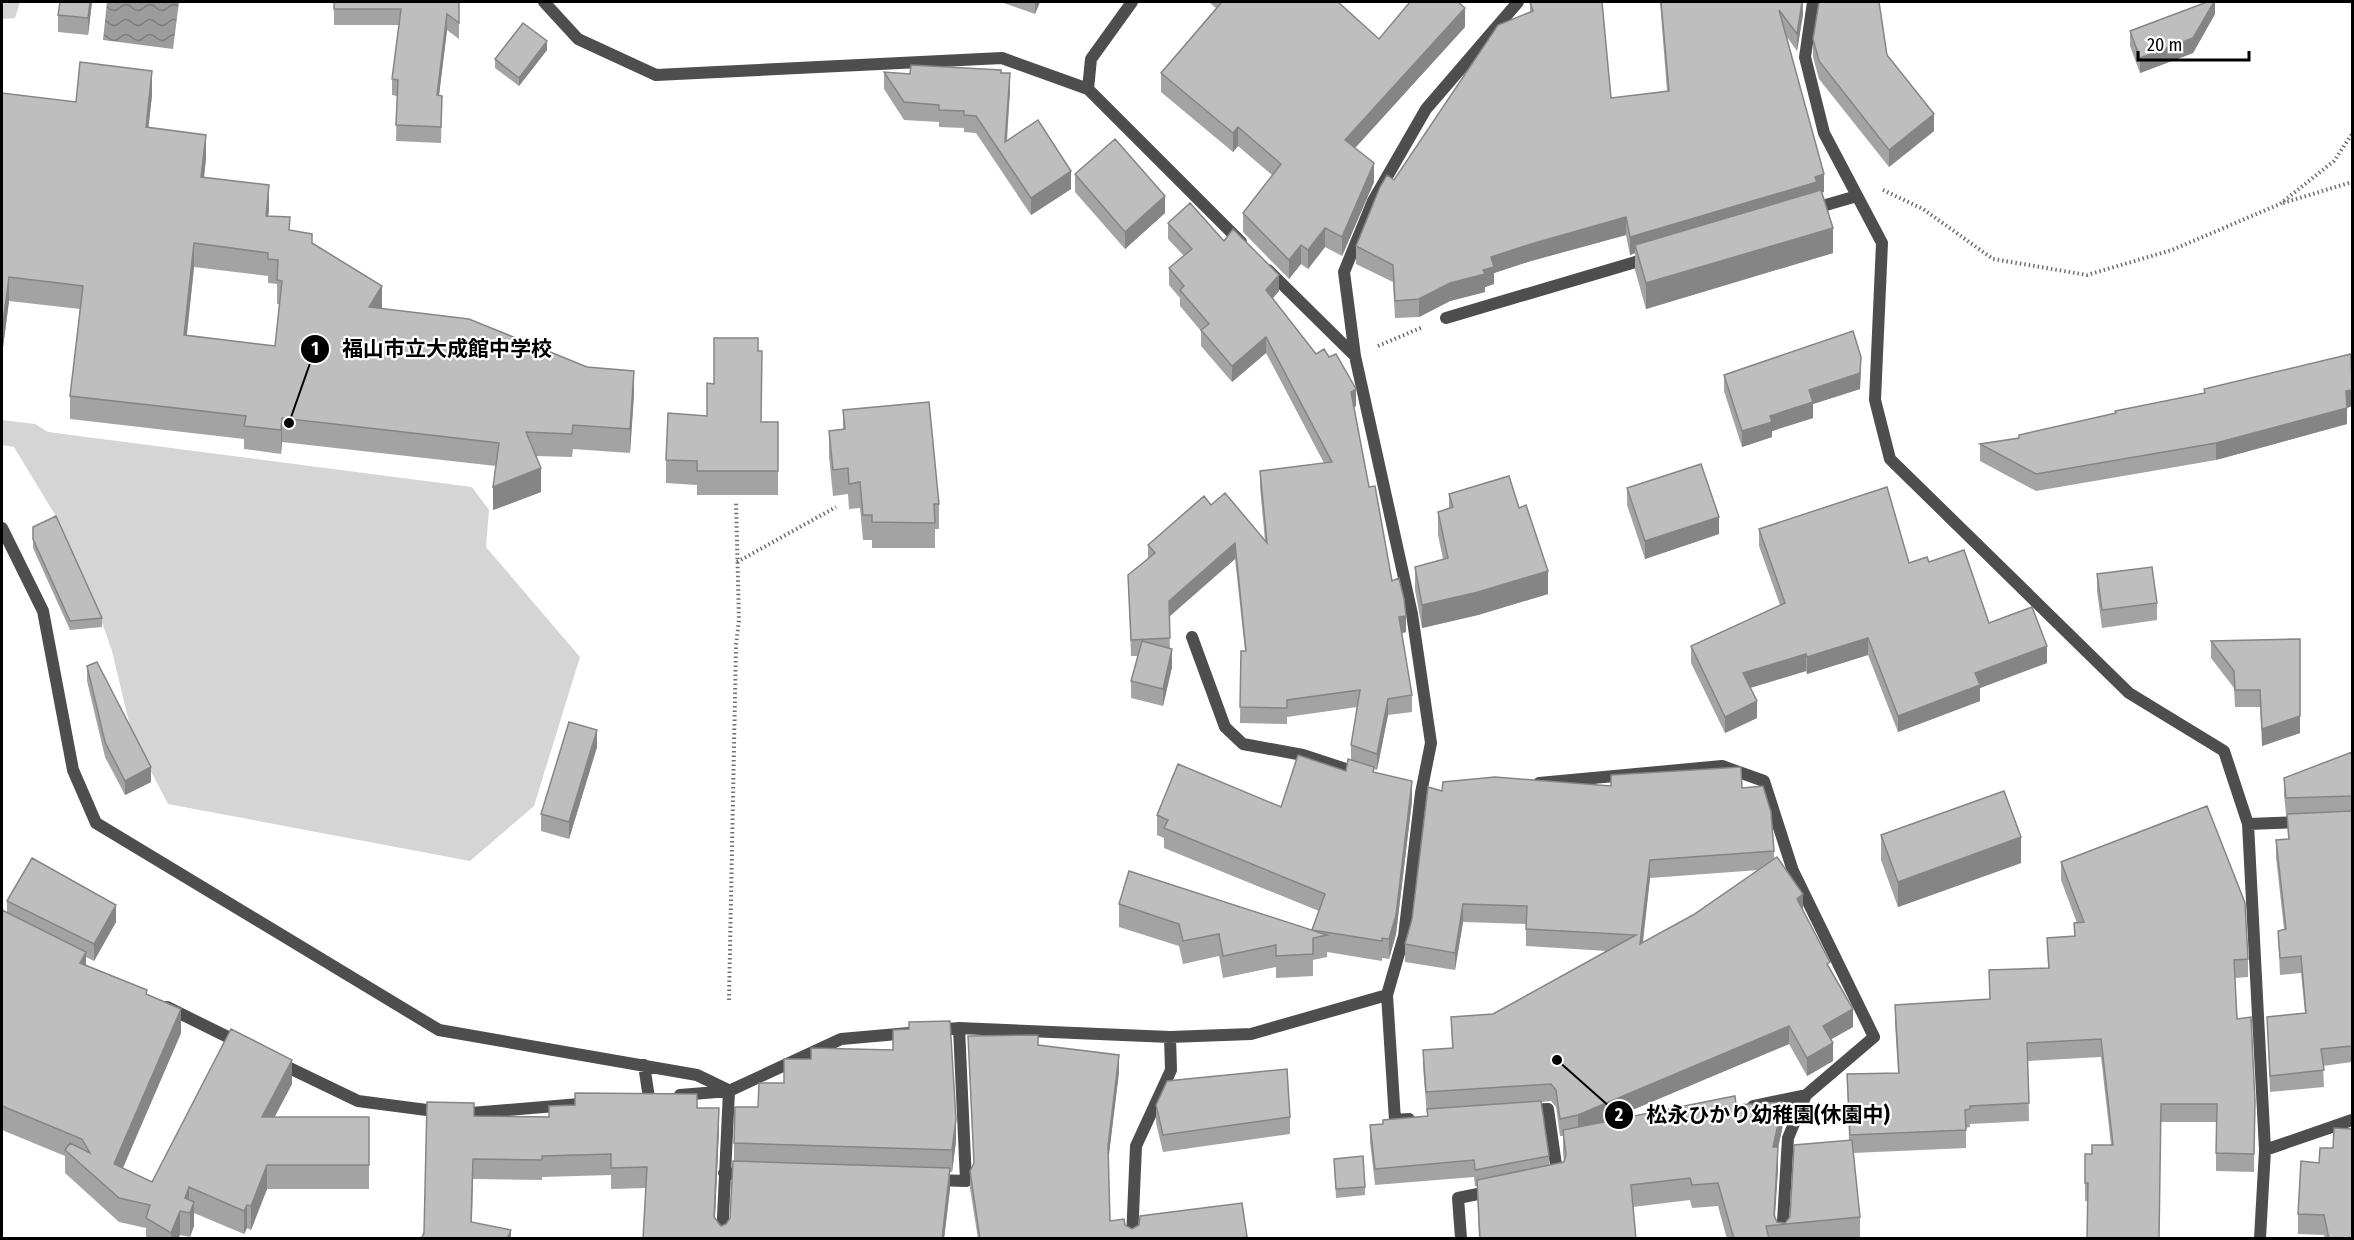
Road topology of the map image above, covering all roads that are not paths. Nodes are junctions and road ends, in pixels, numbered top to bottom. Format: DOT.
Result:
graph roads {
  1 [pos="544,2"];
  2 [pos="1132,2"];
  3 [pos="1518,2"];
  4 [pos="1813,2"];
  5 [pos="1088,89"];
  6 [pos="1857,196"];
  7 [pos="1800,213"];
  8 [pos="1246,248"];
  9 [pos="1663,254"];
  10 [pos="1263,264"];
  11 [pos="1446,318"];
  12 [pos="1355,356"];
  13 [pos="2,528"];
  14 [pos="1192,637"];
  15 [pos="1378,779"];
  16 [pos="1525,784"];
  17 [pos="2318,821"];
  18 [pos="2248,824"];
  19 [pos="1387,995"];
  20 [pos="159,1003"];
  21 [pos="959,1028"];
  22 [pos="1170,1037"];
  23 [pos="644,1065"];
  24 [pos="729,1091"];
  25 [pos="1806,1095"];
  26 [pos="603,1102"];
  27 [pos="1738,1109"];
  28 [pos="1512,1112"];
  29 [pos="1419,1119"];
  30 [pos="2352,1120"];
  31 [pos="2265,1150"];
  32 [pos="724,1173"];
  33 [pos="759,1174"];
  34 [pos="920,1180"];
  35 [pos="1546,1181"];
  36 [pos="1502,1189"];
  37 [pos="722,1239"];
  38 [pos="1132,1239"];
  39 [pos="1461,1239"];
  40 [pos="1782,1239"];
  41 [pos="2260,1239"];
  1 -- 5 [label="street"];
  2 -- 5 [label="street"];
  3 -- 12 [label="street"];
  4 -- 6 [label="street"];
  5 -- 8 [label="street"];
  6 -- 7 [label="street"];
  6 -- 18 [label="street"];
  9 -- 11 [label="street"];
  10 -- 12 [label="street"];
  12 -- 19 [label="street"];
  13 -- 23 [label="street"];
  14 -- 15 [label="street"];
  16 -- 25 [label="street"];
  17 -- 18 [label="street"];
  18 -- 31 [label="street"];
  19 -- 22 [label="street"];
  19 -- 29 [label="street"];
  20 -- 26 [label="street"];
  21 -- 22 [label="street"];
  21 -- 24 [label="street"];
  21 -- 34 [label="street"];
  22 -- 38 [label="street"];
  23 -- 24 [label="street"];
  23 -- 24 [label="street"];
  24 -- 32 [label="street"];
  25 -- 27 [label="street"];
  25 -- 40 [label="street"];
  28 -- 35 [label="street"];
  30 -- 31 [label="street"];
  31 -- 41 [label="street"];
  32 -- 33 [label="street"];
  32 -- 37 [label="street"];
  36 -- 39 [label="street"];
}
